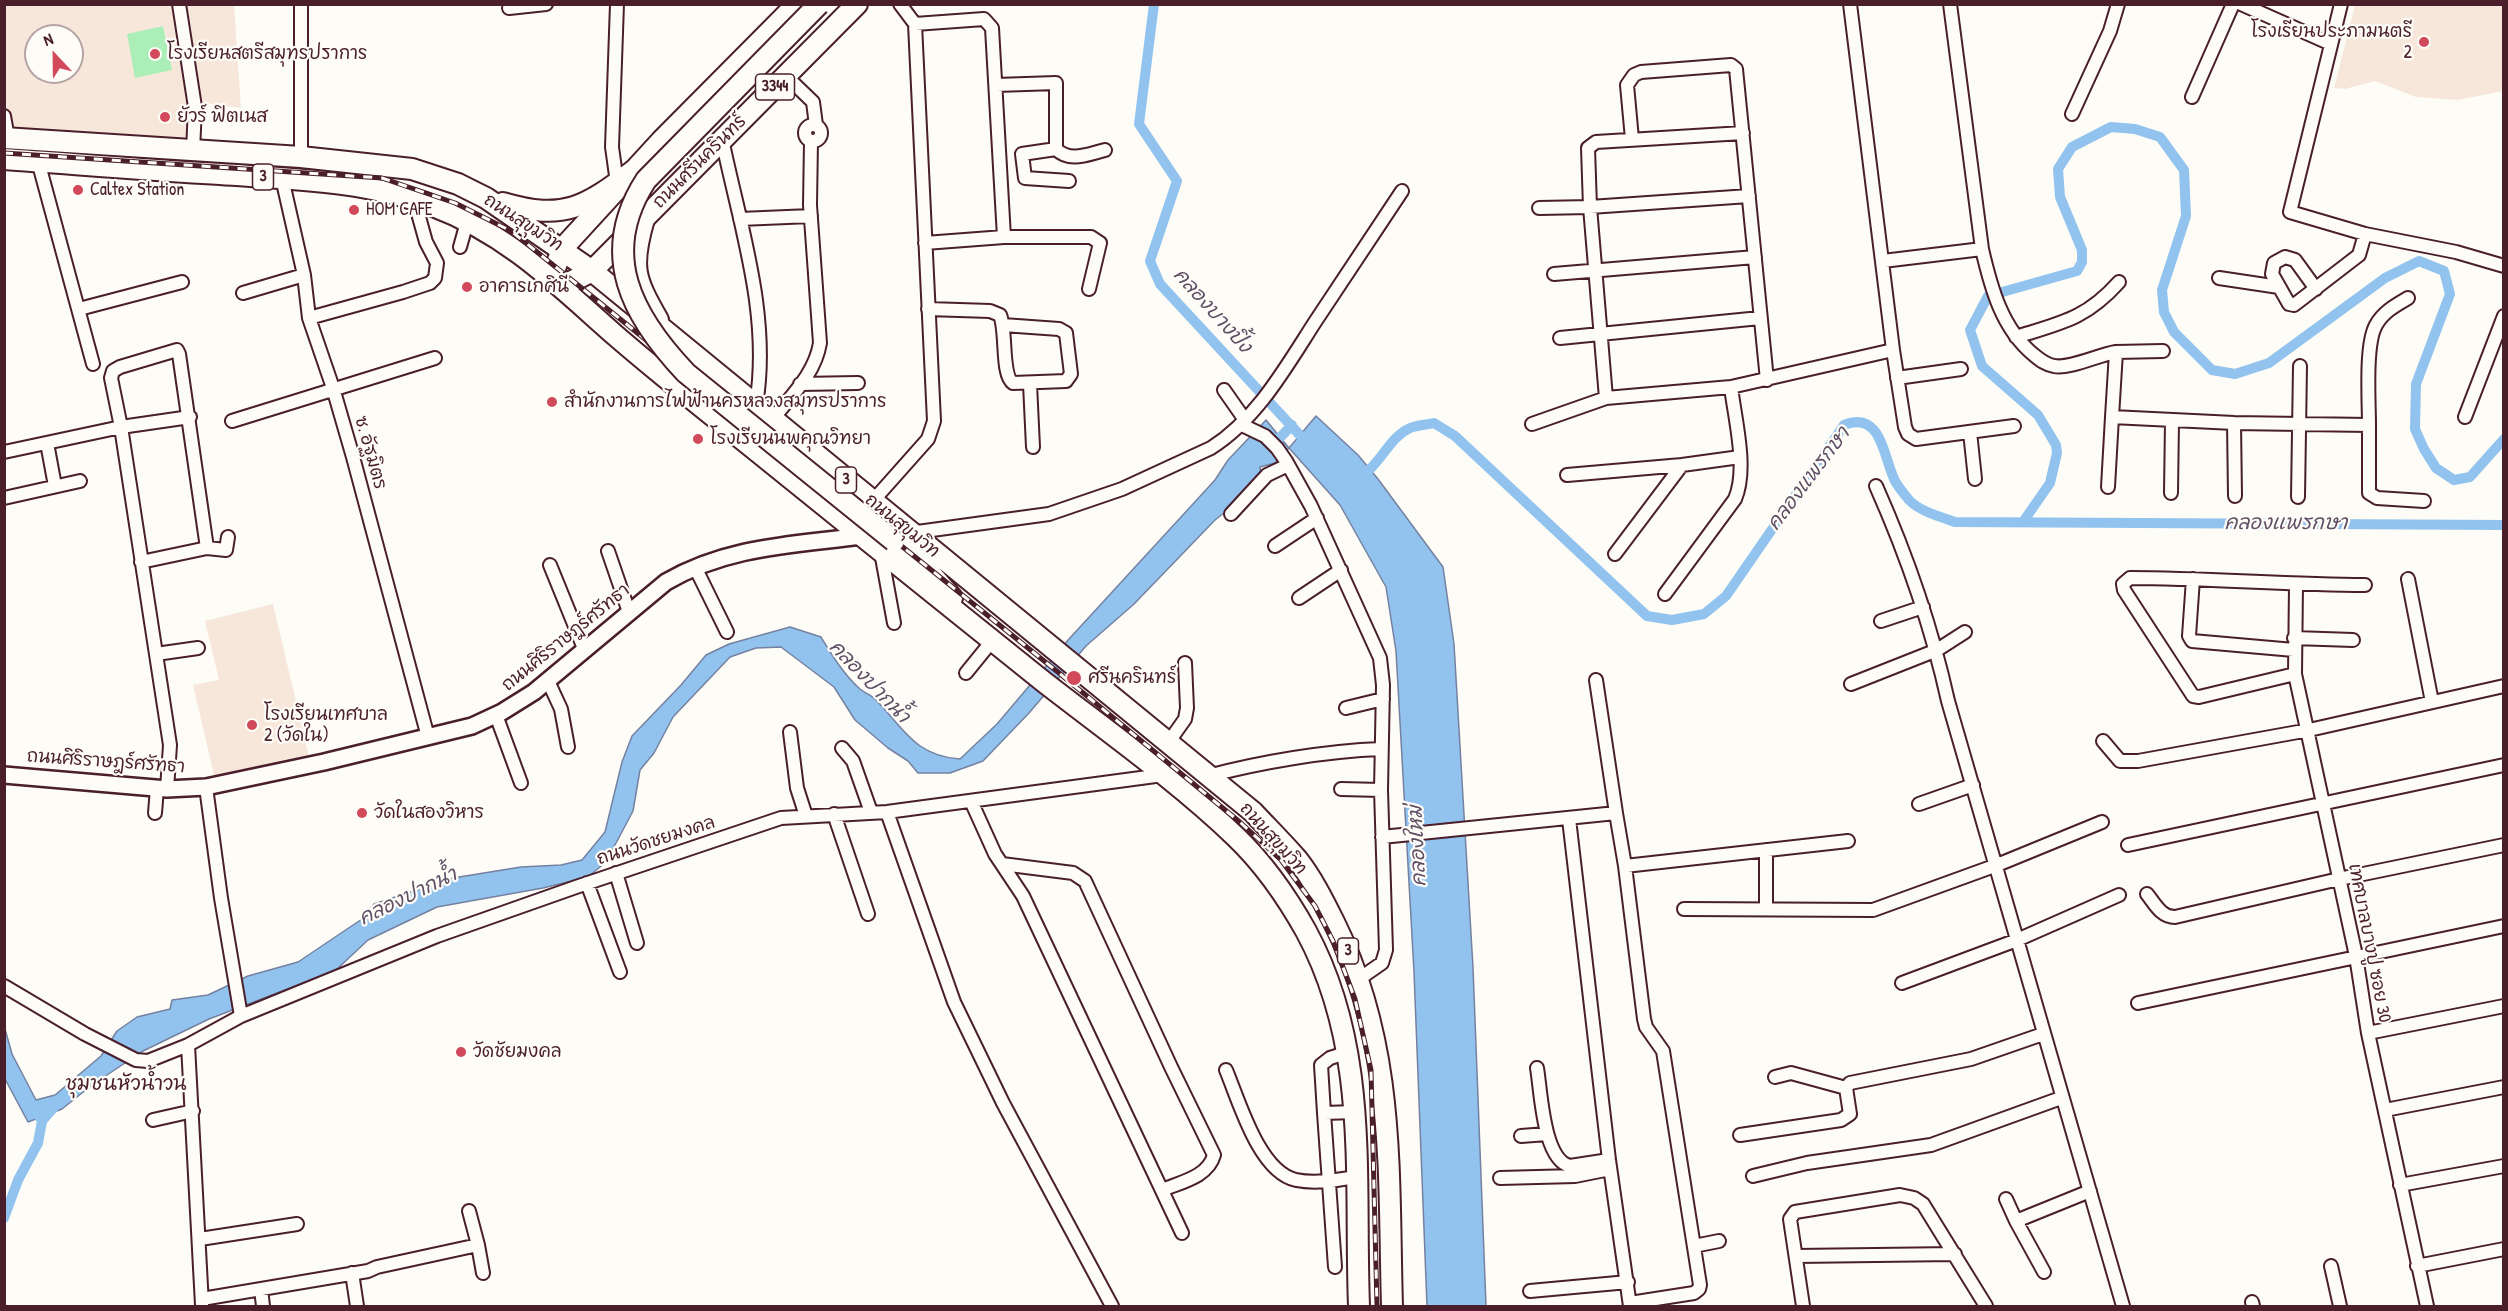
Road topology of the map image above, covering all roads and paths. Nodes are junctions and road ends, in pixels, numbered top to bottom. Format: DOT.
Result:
graph roads {
  1 [pos="179,4"];
  2 [pos="301,4"];
  3 [pos="546,4"];
  4 [pos="617,4"];
  5 [pos="796,4"];
  6 [pos="819,4"];
  7 [pos="857,4"];
  8 [pos="900,4"];
  9 [pos="1850,4"];
  10 [pos="1950,4"];
  11 [pos="2118,4"];
  12 [pos="2233,4"];
  13 [pos="2241,4"];
  14 [pos="2341,4"];
  15 [pos="509,8"];
  16 [pos="915,24"];
  17 [pos="2331,44"];
  18 [pos="786,76"];
  19 [pos="996,85"];
  20 [pos="2192,97"];
  21 [pos="2072,114"];
  22 [pos="4,116"];
  23 [pos="1743,133"];
  24 [pos="667,136"];
  25 [pos="6,138"];
  26 [pos="722,139"];
  27 [pos="1632,139"];
  28 [pos="1056,149"];
  29 [pos="1105,150"];
  30 [pos="193,151"];
  31 [pos="301,157"];
  32 [pos="4,159"];
  33 [pos="38,161"];
  34 [pos="692,169"];
  35 [pos="633,171"];
  36 [pos="282,178"];
  37 [pos="1068,182"];
  38 [pos="617,183"];
  39 [pos="1402,191"];
  40 [pos="1749,196"];
  41 [pos="486,198"];
  42 [pos="414,199"];
  43 [pos="1590,207"];
  44 [pos="1539,208"];
  45 [pos="811,216"];
  46 [pos="644,219"];
  47 [pos="740,219"];
  48 [pos="467,222"];
  49 [pos="2365,234"];
  50 [pos="1004,237"];
  51 [pos="925,243"];
  52 [pos="460,247"];
  53 [pos="562,249"];
  54 [pos="1982,249"];
  55 [pos="1755,257"];
  56 [pos="1883,261"];
  57 [pos="2504,266"];
  58 [pos="1596,270"];
  59 [pos="592,271"];
  60 [pos="1554,274"];
  61 [pos="304,275"];
  62 [pos="2219,278"];
  63 [pos="182,282"];
  64 [pos="558,282"];
  65 [pos="2119,282"];
  66 [pos="2279,287"];
  67 [pos="1089,289"];
  68 [pos="2316,289"];
  69 [pos="243,293"];
  70 [pos="2408,298"];
  71 [pos="79,309"];
  72 [pos="637,309"];
  73 [pos="928,309"];
  74 [pos="2504,316"];
  75 [pos="309,318"];
  76 [pos="1760,318"];
  77 [pos="1003,325"];
  78 [pos="664,330"];
  79 [pos="1601,332"];
  80 [pos="2500,333"];
  81 [pos="615,334"];
  82 [pos="2016,337"];
  83 [pos="1560,338"];
  84 [pos="1893,350"];
  85 [pos="2163,351"];
  86 [pos="2116,352"];
  87 [pos="435,358"];
  88 [pos="93,364"];
  89 [pos="2300,366"];
  90 [pos="1961,369"];
  91 [pos="1897,378"];
  92 [pos="1767,380"];
  93 [pos="858,383"];
  94 [pos="800,384"];
  95 [pos="1030,384"];
  96 [pos="1731,387"];
  97 [pos="333,388"];
  98 [pos="1224,390"];
  99 [pos="1606,398"];
  100 [pos="756,405"];
  101 [pos="190,417"];
  102 [pos="2112,417"];
  103 [pos="2465,417"];
  104 [pos="772,420"];
  105 [pos="232,421"];
  106 [pos="2172,421"];
  107 [pos="1246,422"];
  108 [pos="2234,423"];
  109 [pos="2300,423"];
  110 [pos="1532,424"];
  111 [pos="2369,425"];
  112 [pos="2014,426"];
  113 [pos="121,427"];
  114 [pos="1970,432"];
  115 [pos="47,443"];
  116 [pos="1034,447"];
  117 [pos="4,452"];
  118 [pos="1740,456"];
  119 [pos="1287,463"];
  120 [pos="1682,465"];
  121 [pos="1567,475"];
  122 [pos="1975,479"];
  123 [pos="80,481"];
  124 [pos="56,486"];
  125 [pos="1876,486"];
  126 [pos="2108,487"];
  127 [pos="2170,493"];
  128 [pos="2235,496"];
  129 [pos="2298,497"];
  130 [pos="4,498"];
  131 [pos="2424,501"];
  132 [pos="872,502"];
  133 [pos="1232,514"];
  134 [pos="1317,518"];
  135 [pos="862,536"];
  136 [pos="228,537"];
  137 [pos="895,542"];
  138 [pos="1275,546"];
  139 [pos="207,548"];
  140 [pos="608,551"];
  141 [pos="1615,554"];
  142 [pos="141,562"];
  143 [pos="550,566"];
  144 [pos="695,567"];
  145 [pos="1341,570"];
  146 [pos="2193,579"];
  147 [pos="2408,579"];
  148 [pos="2296,585"];
  149 [pos="2365,585"];
  150 [pos="1665,594"];
  151 [pos="1299,598"];
  152 [pos="1923,607"];
  153 [pos="629,612"];
  154 [pos="1881,621"];
  155 [pos="894,623"];
  156 [pos="727,632"];
  157 [pos="1965,632"];
  158 [pos="2354,640"];
  159 [pos="2294,644"];
  160 [pos="999,646"];
  161 [pos="198,648"];
  162 [pos="1937,650"];
  163 [pos="585,651"];
  164 [pos="156,654"];
  165 [pos="1185,663"];
  166 [pos="966,674"];
  167 [pos="2295,674"];
  168 [pos="1596,680"];
  169 [pos="548,681"];
  170 [pos="1851,684"];
  171 [pos="2504,686"];
  172 [pos="1383,699"];
  173 [pos="2432,702"];
  174 [pos="1346,708"];
  175 [pos="496,715"];
  176 [pos="2308,729"];
  177 [pos="790,732"];
  178 [pos="428,736"];
  179 [pos="2103,741"];
  180 [pos="1168,743"];
  181 [pos="568,747"];
  182 [pos="842,748"];
  183 [pos="1381,749"];
  184 [pos="2504,765"];
  185 [pos="4,775"];
  186 [pos="1163,775"];
  187 [pos="1208,776"];
  188 [pos="521,783"];
  189 [pos="1973,785"];
  190 [pos="206,787"];
  191 [pos="162,788"];
  192 [pos="1341,789"];
  193 [pos="1381,790"];
  194 [pos="971,801"];
  195 [pos="2322,803"];
  196 [pos="1919,804"];
  197 [pos="871,812"];
  198 [pos="887,812"];
  199 [pos="155,813"];
  200 [pos="1616,813"];
  201 [pos="834,814"];
  202 [pos="806,816"];
  203 [pos="1569,819"];
  204 [pos="2102,822"];
  205 [pos="1382,837"];
  206 [pos="1848,841"];
  207 [pos="2127,845"];
  208 [pos="2504,845"];
  209 [pos="1766,850"];
  210 [pos="1002,864"];
  211 [pos="1997,865"];
  212 [pos="1625,866"];
  213 [pos="616,873"];
  214 [pos="2338,879"];
  215 [pos="588,883"];
  216 [pos="2147,894"];
  217 [pos="2119,895"];
  218 [pos="1684,909"];
  219 [pos="1766,909"];
  220 [pos="868,914"];
  221 [pos="2504,926"];
  222 [pos="2018,940"];
  223 [pos="637,943"];
  224 [pos="2356,956"];
  225 [pos="620,972"];
  226 [pos="1359,979"];
  227 [pos="1902,983"];
  228 [pos="4,986"];
  229 [pos="2138,1003"];
  230 [pos="2504,1006"];
  231 [pos="240,1013"];
  232 [pos="2368,1033"];
  233 [pos="2043,1034"];
  234 [pos="188,1045"];
  235 [pos="1349,1052"];
  236 [pos="1537,1068"];
  237 [pos="1226,1070"];
  238 [pos="1775,1077"];
  239 [pos="2504,1087"];
  240 [pos="1846,1088"];
  241 [pos="2061,1098"];
  242 [pos="2385,1110"];
  243 [pos="193,1111"];
  244 [pos="1355,1112"];
  245 [pos="1324,1113"];
  246 [pos="153,1120"];
  247 [pos="1547,1134"];
  248 [pos="1740,1135"];
  249 [pos="1521,1136"];
  250 [pos="1610,1165"];
  251 [pos="2504,1166"];
  252 [pos="1753,1176"];
  253 [pos="1356,1178"];
  254 [pos="1500,1178"];
  255 [pos="1329,1181"];
  256 [pos="2400,1185"];
  257 [pos="1162,1190"];
  258 [pos="2090,1191"];
  259 [pos="2006,1199"];
  260 [pos="469,1211"];
  261 [pos="2016,1221"];
  262 [pos="297,1224"];
  263 [pos="1182,1233"];
  264 [pos="200,1239"];
  265 [pos="1719,1241"];
  266 [pos="478,1245"];
  267 [pos="1694,1246"];
  268 [pos="2504,1249"];
  269 [pos="1955,1254"];
  270 [pos="1796,1256"];
  271 [pos="2331,1266"];
  272 [pos="2417,1266"];
  273 [pos="1335,1267"];
  274 [pos="2044,1272"];
  275 [pos="352,1273"];
  276 [pos="483,1273"];
  277 [pos="1628,1282"];
  278 [pos="261,1289"];
  279 [pos="1530,1291"];
  280 [pos="202,1303"];
  281 [pos="1630,1305"];
  282 [pos="263,1306"];
  283 [pos="357,1306"];
  284 [pos="1112,1306"];
  285 [pos="1359,1306"];
  286 [pos="1392,1306"];
  287 [pos="1803,1306"];
  288 [pos="1986,1306"];
  289 [pos="2123,1306"];
  290 [pos="2340,1306"];
  291 [pos="2427,1306"];
  1 -- 30 [label="street"];
  2 -- 31 [label="street"];
  3 -- 15 [label="street"];
  4 -- 38 [label="street"];
  5 -- 24 [label="main road, 3344"];
  6 -- 137 [label="main road, bridge"];
  7 -- 18 [label="main road, ถนนศรีนครินทร์ / 3344"];
  8 -- 16 [label="street"];
  9 -- 56 [label="street"];
  10 -- 54 [label="street"];
  11 -- 21 [label="street"];
  12 -- 20 [label="street"];
  13 -- 17 [label="street"];
  14 -- 17 [label="street"];
  16 -- 19 [label="street"];
  16 -- 51 [label="street"];
  17 -- 49 [label="street"];
  18 -- 26 [label="main road, ถนนศรีนครินทร์ / 3344"];
  18 -- 45 [label="street"];
  19 -- 28 [label="street"];
  19 -- 50 [label="street"];
  22 -- 25 [label="street"];
  23 -- 27 [label="street"];
  23 -- 27 [label="street"];
  23 -- 40 [label="street"];
  24 -- 34 [label="main road"];
  24 -- 35 [label="main road, 3344"];
  25 -- 30 [label="main road, ถนนสุขุมวิท / 3"];
  26 -- 34 [label="main road, ถนนศรีนครินทร์ / 3344"];
  26 -- 47 [label="street"];
  27 -- 43 [label="street"];
  28 -- 29 [label="street"];
  28 -- 37 [label="street"];
  30 -- 31 [label="main road, ถนนสุขุมวิท / 3"];
  31 -- 41 [label="main road, ถนนสุขุมวิท / 3"];
  32 -- 33 [label="main road, ถนนสุขุมวิท / 3"];
  33 -- 36 [label="main road, ถนนสุขุมวิท / 3"];
  33 -- 71 [label="street"];
  34 -- 46 [label="main road, ถนนศรีนครินทร์ / 3344"];
  35 -- 38 [label="main road"];
  35 -- 53 [label="main road, 3344"];
  36 -- 42 [label="main road, ถนนสุขุมวิท / 3"];
  36 -- 61 [label="street, ซ. อัฐมิตร"];
  38 -- 41 [label="main road"];
  39 -- 107 [label="street"];
  40 -- 43 [label="street"];
  40 -- 55 [label="street"];
  41 -- 48 [label="main road"];
  41 -- 53 [label="main road, ถนนสุขุมวิท / 3"];
  42 -- 48 [label="main road, ถนนสุขุมวิท / 3"];
  42 -- 75 [label="street"];
  43 -- 44 [label="street"];
  43 -- 58 [label="street"];
  45 -- 47 [label="street"];
  45 -- 94 [label="street"];
  46 -- 59 [label="main road, ถนนศรีนครินทร์ / 3344"];
  46 -- 78 [label="main road"];
  47 -- 100 [label="street"];
  48 -- 52 [label="street"];
  48 -- 64 [label="main road, ถนนสุขุมวิท / 3"];
  49 -- 57 [label="street"];
  49 -- 68 [label="street"];
  50 -- 51 [label="street"];
  50 -- 67 [label="street"];
  51 -- 73 [label="street"];
  53 -- 59 [label="main road, ถนนสุขุมวิท / 3"];
  53 -- 64 [label="main road, 3344"];
  54 -- 56 [label="street"];
  54 -- 82 [label="street"];
  55 -- 58 [label="street"];
  55 -- 76 [label="street"];
  56 -- 84 [label="street"];
  58 -- 60 [label="street"];
  58 -- 79 [label="street"];
  59 -- 64 [label="main road, ถนนศรีนครินทร์ / 3344"];
  59 -- 72 [label="main road, ถนนสุขุมวิท / 3"];
  61 -- 69 [label="street"];
  61 -- 75 [label="street, ซ. อัฐมิตร"];
  62 -- 66 [label="street"];
  63 -- 71 [label="street"];
  64 -- 81 [label="main road, ถนนสุขุมวิท / 3"];
  65 -- 82 [label="street"];
  66 -- 68 [label="street"];
  66 -- 68 [label="street"];
  70 -- 111 [label="street"];
  71 -- 88 [label="street"];
  72 -- 78 [label="main road, ถนนสุขุมวิท / 3"];
  72 -- 81 [label="main road"];
  73 -- 77 [label="street"];
  73 -- 132 [label="street"];
  74 -- 80 [label="street"];
  75 -- 97 [label="street, ซ. อัฐมิตร"];
  76 -- 79 [label="street"];
  76 -- 92 [label="street"];
  77 -- 95 [label="street"];
  77 -- 95 [label="street"];
  78 -- 100 [label="main road, ถนนสุขุมวิท / 3"];
  79 -- 83 [label="street"];
  79 -- 99 [label="street"];
  80 -- 103 [label="street"];
  81 -- 135 [label="main road, ถนนสุขุมวิท / 3"];
  82 -- 86 [label="street"];
  84 -- 91 [label="street"];
  84 -- 92 [label="street"];
  85 -- 86 [label="street"];
  86 -- 102 [label="street"];
  87 -- 97 [label="street"];
  89 -- 109 [label="street"];
  90 -- 91 [label="street"];
  91 -- 114 [label="street"];
  92 -- 96 [label="street"];
  93 -- 94 [label="street"];
  94 -- 104 [label="street"];
  95 -- 116 [label="street"];
  96 -- 99 [label="street"];
  96 -- 118 [label="street"];
  97 -- 105 [label="street"];
  97 -- 178 [label="street, ซ. อัฐมิตร"];
  98 -- 107 [label="street"];
  99 -- 110 [label="street"];
  100 -- 104 [label="main road, ถนนสุขุมวิท / 3"];
  101 -- 113 [label="street"];
  101 -- 113 [label="street"];
  101 -- 139 [label="street"];
  102 -- 106 [label="street"];
  102 -- 126 [label="street"];
  104 -- 132 [label="main road, ถนนสุขุมวิท / 3"];
  106 -- 108 [label="street"];
  106 -- 127 [label="street"];
  107 -- 119 [label="street"];
  107 -- 137 [label="street"];
  108 -- 109 [label="street"];
  108 -- 128 [label="street"];
  109 -- 111 [label="street"];
  109 -- 129 [label="street"];
  111 -- 131 [label="street"];
  112 -- 114 [label="street"];
  113 -- 115 [label="street"];
  113 -- 142 [label="street"];
  114 -- 122 [label="street"];
  115 -- 117 [label="street"];
  115 -- 124 [label="street"];
  118 -- 120 [label="street"];
  118 -- 150 [label="street"];
  119 -- 133 [label="street"];
  119 -- 134 [label="street"];
  120 -- 121 [label="street"];
  120 -- 141 [label="street"];
  123 -- 124 [label="street"];
  124 -- 130 [label="street"];
  125 -- 152 [label="street"];
  132 -- 137 [label="main road, ถนนสุขุมวิท / 3"];
  134 -- 138 [label="street"];
  134 -- 145 [label="street"];
  135 -- 137 [label="main road, ถนนสุขุมวิท / 3"];
  135 -- 144 [label="street, ถนนศิริราษฎร์ศรัทธา"];
  136 -- 139 [label="street"];
  137 -- 155 [label="street"];
  137 -- 160 [label="main road, ถนนสุขุมวิท / 3"];
  137 -- 180 [label="main road, ถนนสุขุมวิท / 3"];
  139 -- 142 [label="street"];
  140 -- 153 [label="street"];
  142 -- 164 [label="street"];
  143 -- 163 [label="street"];
  144 -- 153 [label="street, ถนนศิริราษฎร์ศรัทธา"];
  144 -- 156 [label="street"];
  145 -- 151 [label="street"];
  145 -- 172 [label="street"];
  146 -- 148 [label="street"];
  146 -- 159 [label="street"];
  146 -- 167 [label="street"];
  147 -- 173 [label="street"];
  148 -- 149 [label="street"];
  148 -- 159 [label="street, เทศบาลบางปู ซอย 30"];
  152 -- 154 [label="street"];
  152 -- 162 [label="street"];
  153 -- 163 [label="street, ถนนศิริราษฎร์ศรัทธา"];
  157 -- 162 [label="street"];
  158 -- 159 [label="street"];
  159 -- 167 [label="street, เทศบาลบางปู ซอย 30"];
  160 -- 166 [label="street"];
  160 -- 186 [label="main road, ถนนสุขุมวิท / 3"];
  161 -- 164 [label="street"];
  162 -- 170 [label="street"];
  162 -- 189 [label="street"];
  163 -- 169 [label="street, ถนนศิริราษฎร์ศรัทธา"];
  164 -- 191 [label="street"];
  165 -- 180 [label="street"];
  167 -- 176 [label="street, เทศบาลบางปู ซอย 30"];
  168 -- 200 [label="street"];
  169 -- 175 [label="street, ถนนศิริราษฎร์ศรัทธา"];
  169 -- 181 [label="street"];
  171 -- 173 [label="street"];
  172 -- 174 [label="street"];
  172 -- 183 [label="street"];
  173 -- 176 [label="street"];
  175 -- 178 [label="street, ถนนศิริราษฎร์ศรัทธา"];
  175 -- 188 [label="street"];
  176 -- 179 [label="street"];
  176 -- 195 [label="street, เทศบาลบางปู ซอย 30"];
  177 -- 202 [label="street"];
  178 -- 190 [label="street, ถนนศิริราษฎร์ศรัทธา"];
  180 -- 187 [label="main road, ถนนสุขุมวิท / 3"];
  182 -- 197 [label="street"];
  183 -- 187 [label="street"];
  183 -- 193 [label="street"];
  184 -- 195 [label="street"];
  185 -- 191 [label="street, ถนนศิริราษฎร์ศรัทธา"];
  186 -- 194 [label="street, ถนนวัดชยมงคล"];
  186 -- 235 [label="main road, ถนนสุขุมวิท / 3"];
  187 -- 226 [label="main road, ถนนสุขุมวิท / 3"];
  189 -- 196 [label="street"];
  189 -- 211 [label="street"];
  190 -- 191 [label="street, ถนนศิริราษฎร์ศรัทธา"];
  190 -- 231 [label="street"];
  191 -- 199 [label="street"];
  192 -- 193 [label="street"];
  193 -- 205 [label="street"];
  194 -- 198 [label="street, ถนนวัดชยมงคล"];
  194 -- 210 [label="street"];
  195 -- 207 [label="street"];
  195 -- 214 [label="street, เทศบาลบางปู ซอย 30"];
  197 -- 198 [label="street, ถนนวัดชยมงคล"];
  197 -- 201 [label="street, ถนนวัดชยมงคล"];
  198 -- 284 [label="street"];
  200 -- 203 [label="street"];
  200 -- 212 [label="street"];
  201 -- 202 [label="street, ถนนวัดชยมงคล"];
  201 -- 220 [label="street"];
  202 -- 213 [label="street, ถนนวัดชยมงคล"];
  203 -- 205 [label="street"];
  203 -- 250 [label="street"];
  204 -- 211 [label="street"];
  205 -- 226 [label="street"];
  206 -- 209 [label="street"];
  208 -- 214 [label="street"];
  209 -- 212 [label="street"];
  209 -- 219 [label="street"];
  210 -- 257 [label="street"];
  210 -- 257 [label="street"];
  211 -- 219 [label="street"];
  211 -- 222 [label="street"];
  212 -- 267 [label="street"];
  213 -- 215 [label="street, ถนนวัดชยมงคล"];
  213 -- 223 [label="street"];
  214 -- 216 [label="street"];
  214 -- 224 [label="street, เทศบาลบางปู ซอย 30"];
  215 -- 225 [label="street"];
  215 -- 231 [label="street, ถนนวัดชยมงคล"];
  217 -- 222 [label="street"];
  218 -- 219 [label="street"];
  221 -- 224 [label="street"];
  222 -- 227 [label="street"];
  222 -- 233 [label="street"];
  224 -- 229 [label="street"];
  224 -- 232 [label="street, เทศบาลบางปู ซอย 30"];
  226 -- 286 [label="main road, ถนนสุขุมวิท / 3"];
  228 -- 234 [label="street, ถนนวัดชยมงคล"];
  230 -- 232 [label="street"];
  231 -- 234 [label="street, ถนนวัดชยมงคล"];
  232 -- 242 [label="street, เทศบาลบางปู ซอย 30"];
  233 -- 240 [label="street"];
  233 -- 241 [label="street"];
  234 -- 243 [label="street"];
  235 -- 244 [label="main road, ถนนสุขุมวิท / 3"];
  235 -- 245 [label="street"];
  236 -- 247 [label="street"];
  237 -- 255 [label="street"];
  238 -- 240 [label="street"];
  239 -- 242 [label="street"];
  240 -- 248 [label="street"];
  241 -- 252 [label="street"];
  241 -- 258 [label="street"];
  242 -- 256 [label="street, เทศบาลบางปู ซอย 30"];
  243 -- 246 [label="street"];
  243 -- 264 [label="street"];
  244 -- 245 [label="street"];
  244 -- 253 [label="main road, ถนนสุขุมวิท / 3"];
  245 -- 255 [label="street"];
  247 -- 249 [label="street"];
  247 -- 250 [label="street"];
  250 -- 254 [label="street"];
  250 -- 277 [label="street"];
  251 -- 256 [label="street"];
  253 -- 255 [label="street"];
  253 -- 285 [label="main road, ถนนสุขุมวิท / 3"];
  255 -- 273 [label="street"];
  256 -- 272 [label="street, เทศบาลบางปู ซอย 30"];
  257 -- 263 [label="street"];
  258 -- 261 [label="street"];
  258 -- 289 [label="street"];
  259 -- 261 [label="street"];
  260 -- 266 [label="street"];
  261 -- 274 [label="street"];
  262 -- 264 [label="street"];
  264 -- 280 [label="street"];
  265 -- 267 [label="street"];
  266 -- 275 [label="street"];
  266 -- 276 [label="street"];
  267 -- 281 [label="street"];
  268 -- 272 [label="street"];
  269 -- 270 [label="street"];
  269 -- 270 [label="street"];
  269 -- 288 [label="street"];
  270 -- 287 [label="street"];
  271 -- 290 [label="street"];
  272 -- 291 [label="street, เทศบาลบางปู ซอย 30"];
  275 -- 278 [label="street"];
  275 -- 283 [label="street"];
  277 -- 279 [label="street"];
  277 -- 281 [label="street"];
  278 -- 280 [label="street"];
  278 -- 282 [label="street"];
}
